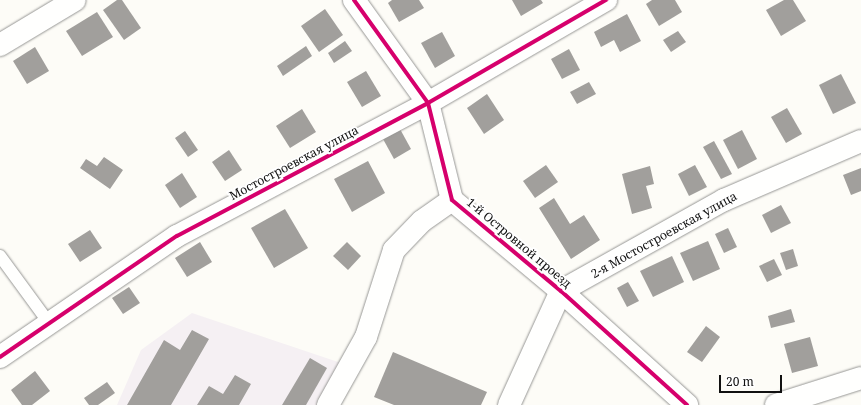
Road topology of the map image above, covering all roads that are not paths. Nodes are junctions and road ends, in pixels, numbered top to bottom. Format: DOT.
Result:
graph roads {
  1 [pos="75,0"];
  2 [pos="354,0"];
  3 [pos="606,0"];
  4 [pos="0,45"];
  5 [pos="428,103"];
  6 [pos="861,141"];
  7 [pos="452,200"];
  8 [pos="0,256"];
  9 [pos="561,291"];
  10 [pos="50,323"];
  11 [pos="0,356"];
  12 [pos="861,378"];
  13 [pos="329,405"];
  14 [pos="509,405"];
  15 [pos="687,405"];
  16 [pos="776,405"];
  1 -- 4 [label="street"];
  2 -- 5 [label="street, 1-й Островной проезд"];
  3 -- 5 [label="street, Мостостроевская улица"];
  5 -- 7 [label="street, 1-й Островной проезд"];
  5 -- 10 [label="street, Мостостроевская улица"];
  6 -- 9 [label="street, 2-я Мостостроевская улица"];
  7 -- 9 [label="street, 1-й Островной проезд"];
  7 -- 13 [label="street"];
  8 -- 10 [label="lane"];
  9 -- 14 [label="street"];
  9 -- 15 [label="street, 1-й Островной проезд"];
  10 -- 11 [label="street, Мостостроевская улица"];
  12 -- 16 [label="street"];
}
